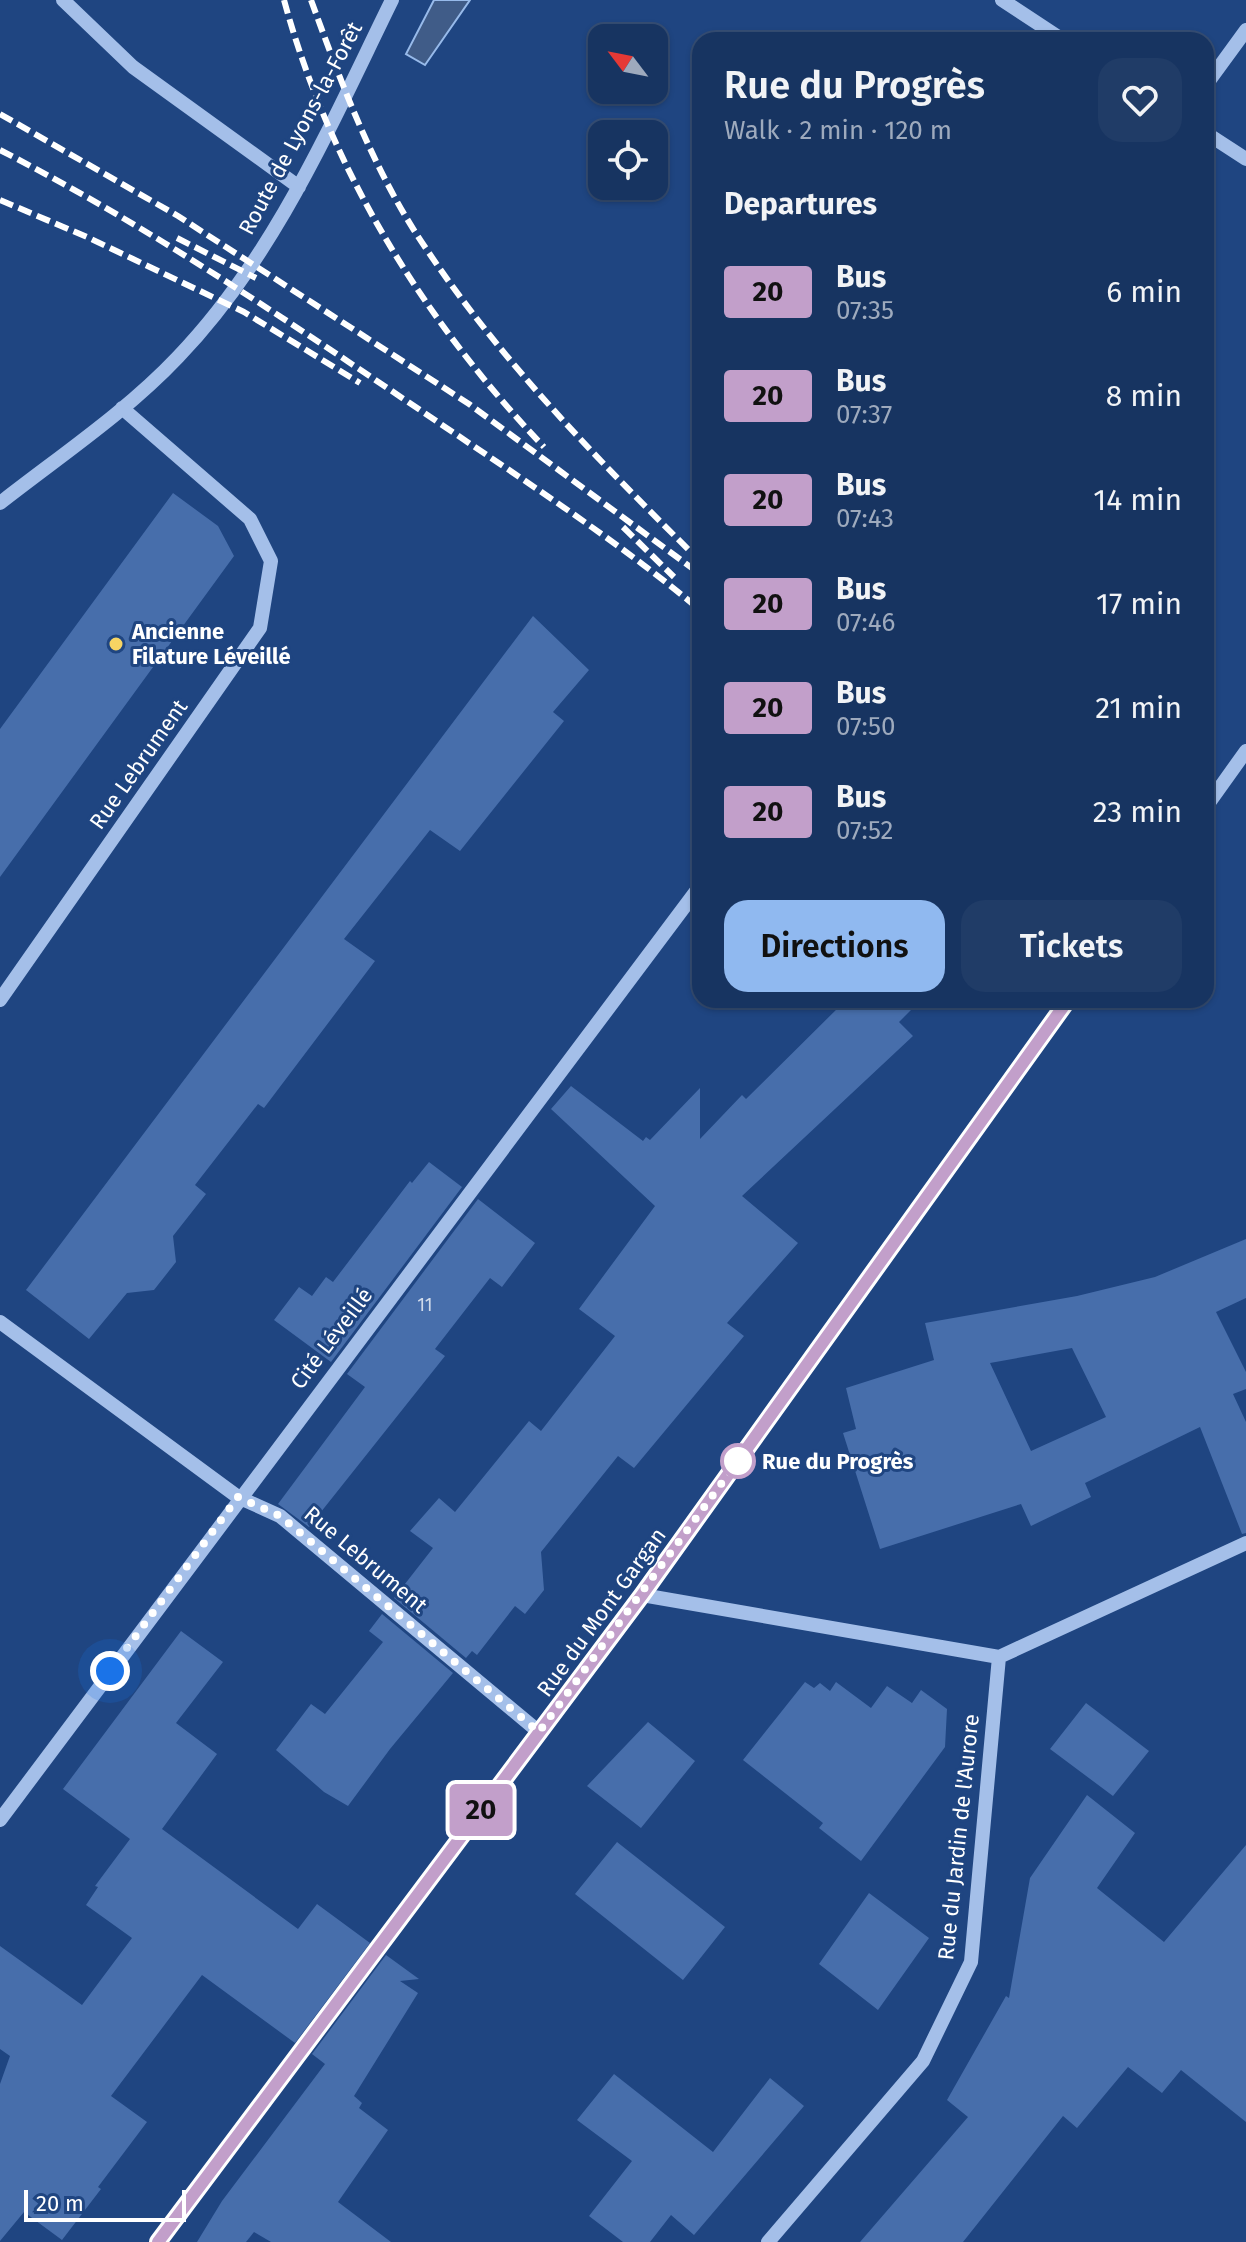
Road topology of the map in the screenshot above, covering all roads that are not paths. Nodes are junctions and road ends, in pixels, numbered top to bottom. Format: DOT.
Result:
graph roads {
  1 [pos="63,0"];
  2 [pos="392,0"];
  3 [pos="1002,0"];
  4 [pos="1246,30"];
  5 [pos="1051,32"];
  6 [pos="1214,74"];
  7 [pos="1214,138"];
  8 [pos="1246,159"];
  9 [pos="299,187"];
  10 [pos="122,408"];
  11 [pos="0,503"];
  12 [pos="1246,751"];
  13 [pos="1214,796"];
  14 [pos="692,897"];
  15 [pos="0,1000"];
  16 [pos="1062,1008"];
  17 [pos="0,1322"];
  18 [pos="238,1497"];
  19 [pos="1246,1543"];
  20 [pos="642,1595"];
  21 [pos="999,1657"];
  22 [pos="539,1732"];
  23 [pos="0,1820"];
  24 [pos="159,2242"];
  25 [pos="768,2242"];
  1 -- 9 [label="street"];
  2 -- 9 [label="street, Route de Lyons-la-Forêt"];
  3 -- 5 [label="street"];
  4 -- 6 [label="street"];
  7 -- 8 [label="street"];
  9 -- 10 [label="street, Route de Lyons-la-Forêt"];
  10 -- 11 [label="street, Route de Lyons-la-Forêt"];
  10 -- 15 [label="street, Rue Lebrument"];
  12 -- 13 [label="street"];
  14 -- 18 [label="street, Cité Léveillé"];
  16 -- 20 [label="street, Rue du Mont Gargan"];
  17 -- 18 [label="street, Rue Lebrument"];
  18 -- 22 [label="street, Rue Lebrument"];
  18 -- 23 [label="street, Cité Léveillé"];
  19 -- 21 [label="street"];
  20 -- 21 [label="street"];
  20 -- 22 [label="street, Rue du Mont Gargan"];
  21 -- 25 [label="street, Rue du Jardin de l'Aurore"];
  22 -- 24 [label="street, Rue du Mont Gargan"];
}
